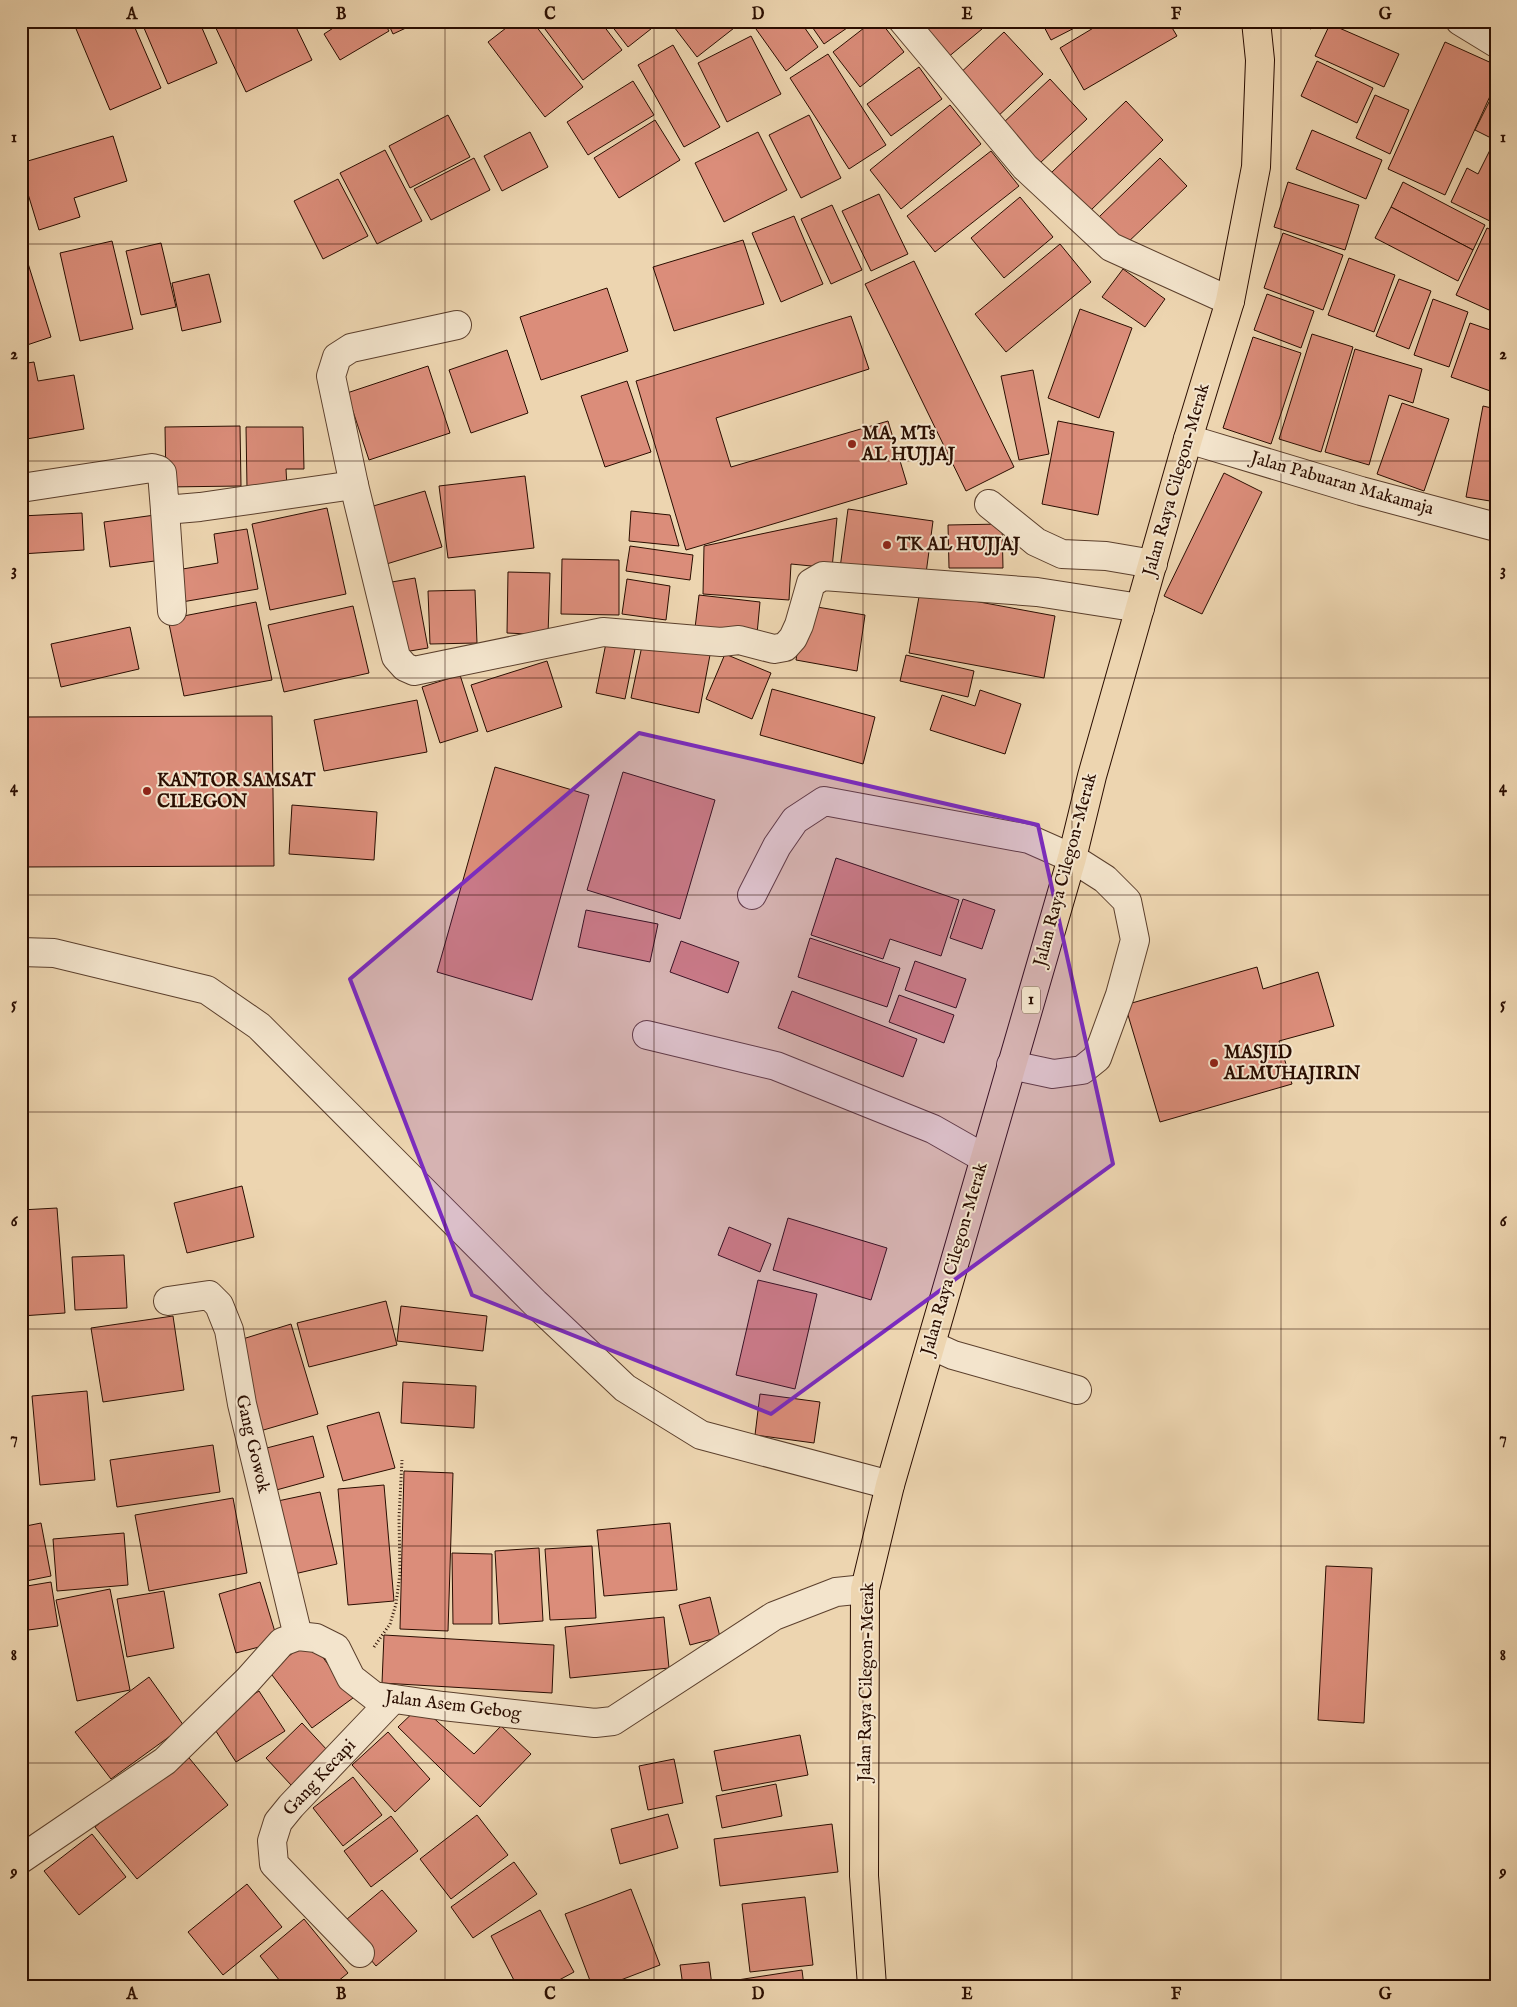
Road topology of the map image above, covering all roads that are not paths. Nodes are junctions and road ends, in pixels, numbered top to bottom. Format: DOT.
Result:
graph roads {
  1 [pos="903,21"];
  2 [pos="1256,21"];
  3 [pos="1460,21"];
  4 [pos="1496,43"];
  5 [pos="1230,301"];
  6 [pos="457,326"];
  7 [pos="1188,439"];
  8 [pos="354,486"];
  9 [pos="21,488"];
  10 [pos="990,504"];
  11 [pos="165,510"];
  12 [pos="1496,527"];
  13 [pos="1153,564"];
  14 [pos="1140,608"];
  15 [pos="172,611"];
  16 [pos="1072,858"];
  17 [pos="752,895"];
  18 [pos="21,952"];
  19 [pos="647,1035"];
  20 [pos="1011,1065"];
  21 [pos="984,1158"];
  22 [pos="168,1300"];
  23 [pos="931,1345"];
  24 [pos="1077,1390"];
  25 [pos="890,1486"];
  26 [pos="865,1589"];
  27 [pos="298,1636"];
  28 [pos="393,1699"];
  29 [pos="21,1859"];
  30 [pos="360,1953"];
  31 [pos="872,1986"];
  1 -- 5 [label="street"];
  2 -- 5 [label="highway, Jalan Raya Cilegon-Merak / 1"];
  3 -- 4 [label="street"];
  5 -- 7 [label="highway, Jalan Raya Cilegon-Merak / 1"];
  6 -- 8 [label="street"];
  7 -- 12 [label="street, Jalan Pabuaran Makamaja"];
  7 -- 13 [label="highway, Jalan Raya Cilegon-Merak / 1"];
  8 -- 11 [label="street"];
  8 -- 14 [label="street"];
  9 -- 11 [label="street"];
  10 -- 13 [label="street"];
  11 -- 15 [label="street"];
  13 -- 14 [label="highway, Jalan Raya Cilegon-Merak / 1"];
  14 -- 16 [label="highway, Jalan Raya Cilegon-Merak / 1"];
  16 -- 17 [label="street"];
  16 -- 20 [label="highway, Jalan Raya Cilegon-Merak / 1"];
  16 -- 20 [label="street"];
  18 -- 25 [label="street"];
  19 -- 21 [label="street"];
  20 -- 21 [label="highway, Jalan Raya Cilegon-Merak / 1"];
  21 -- 23 [label="highway, Jalan Raya Cilegon-Merak / 1"];
  22 -- 27 [label="street, Gang Gowok"];
  23 -- 24 [label="street"];
  23 -- 25 [label="highway, Jalan Raya Cilegon-Merak / 1"];
  25 -- 26 [label="highway, Jalan Raya Cilegon-Merak / 1"];
  26 -- 28 [label="street, Jalan Asem Gebog"];
  26 -- 31 [label="highway, Jalan Raya Cilegon-Merak / 1"];
  27 -- 28 [label="street, Jalan Asem Gebog"];
  27 -- 29 [label="street"];
  28 -- 30 [label="street, Gang Kecapi"];
}
